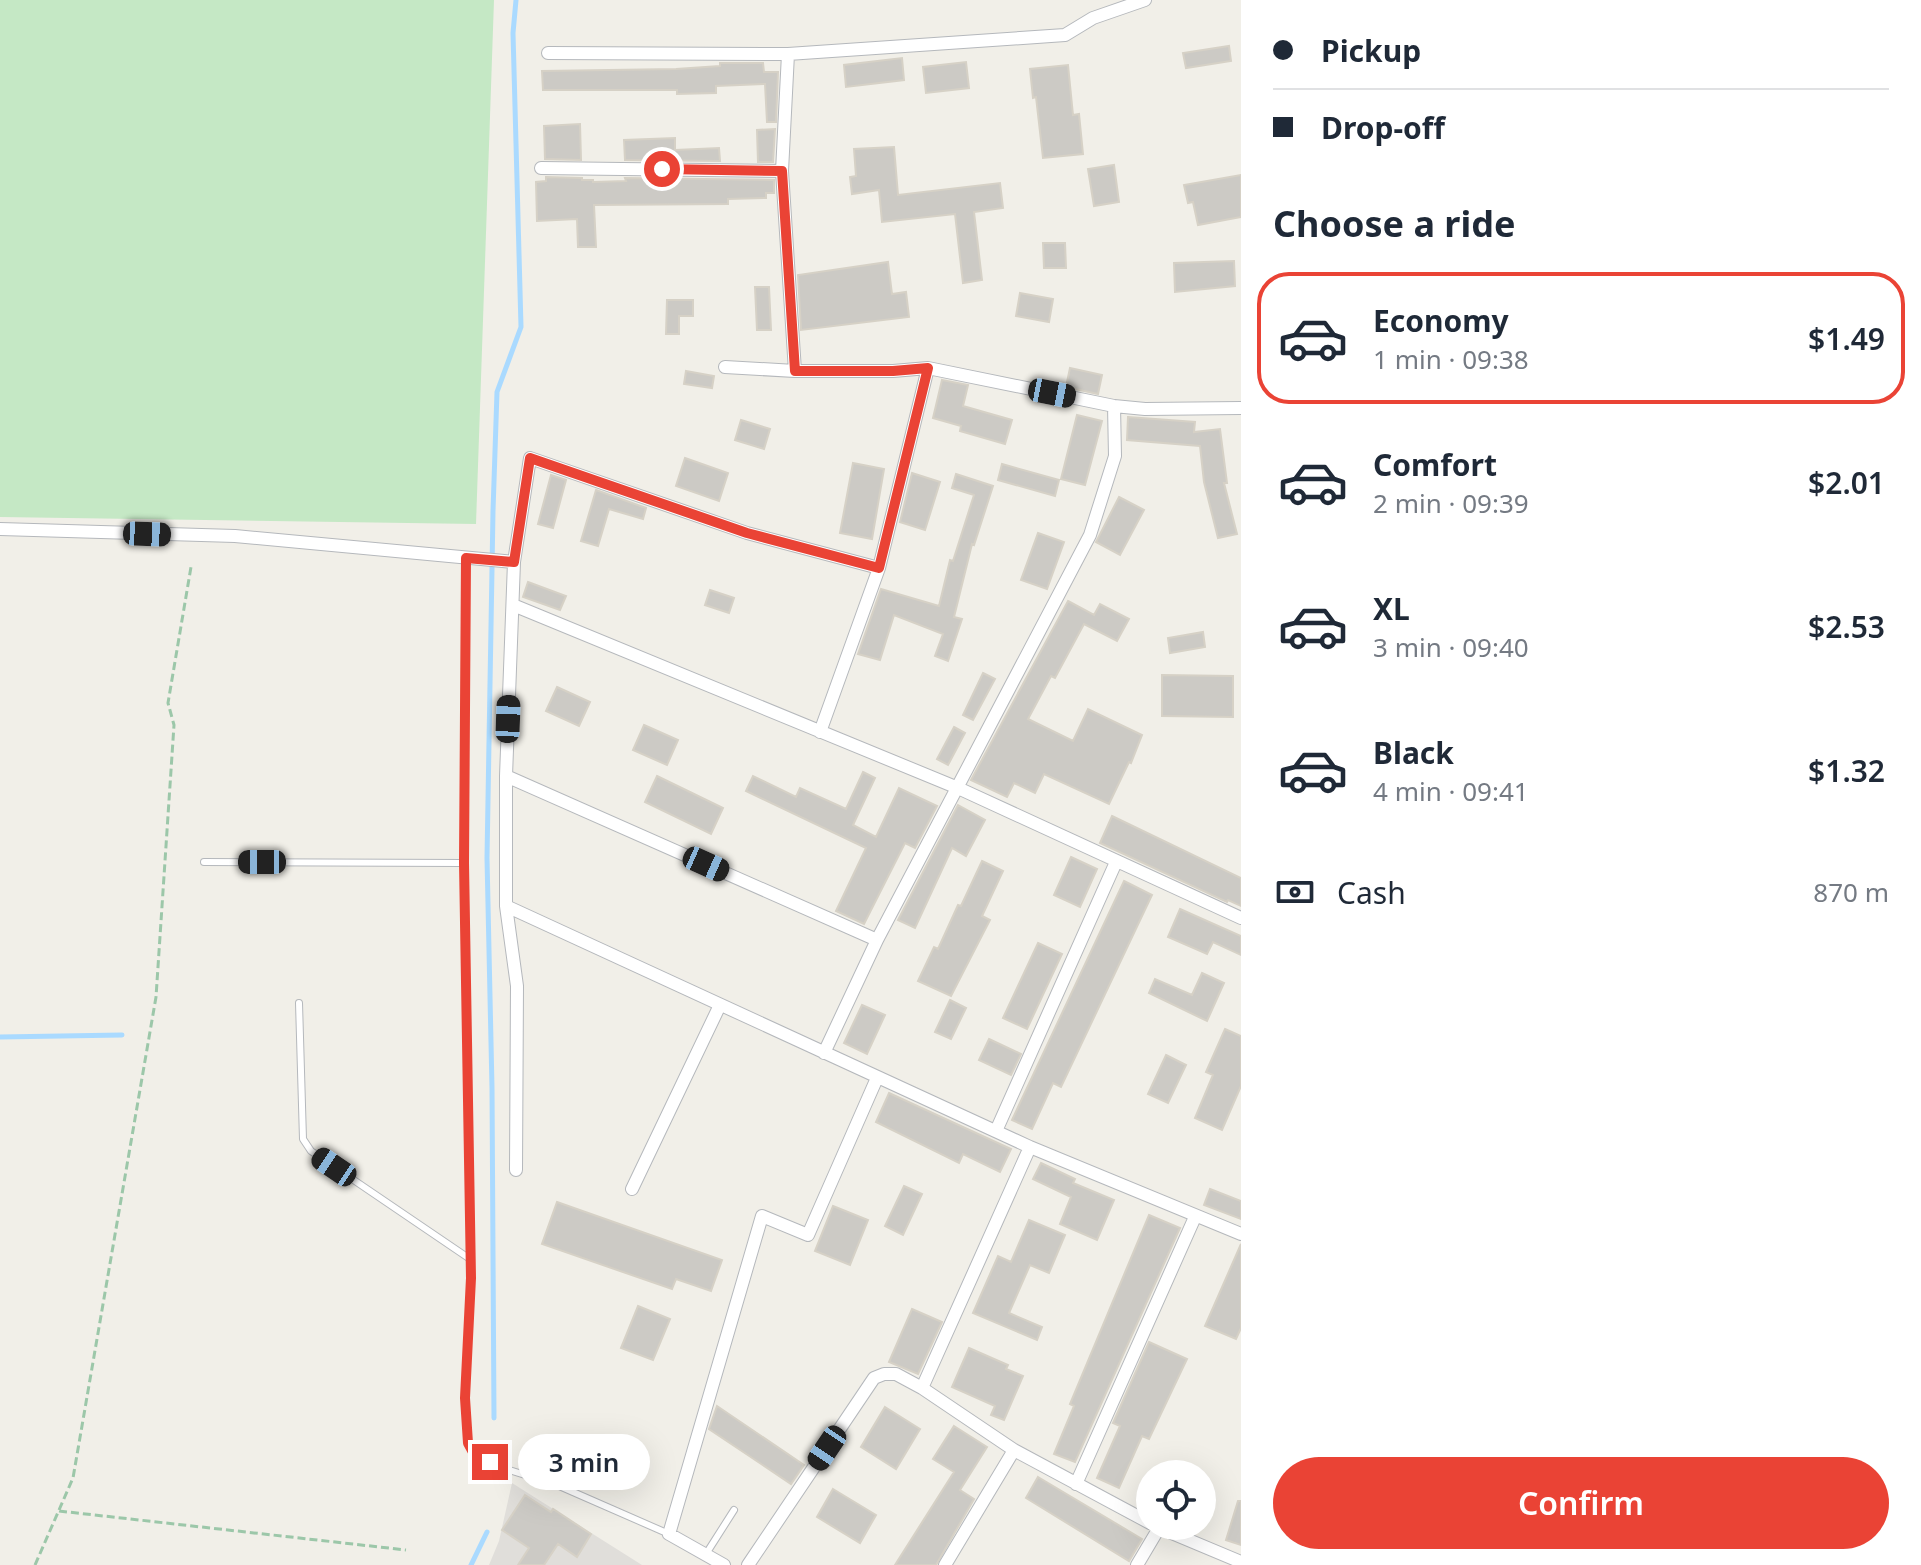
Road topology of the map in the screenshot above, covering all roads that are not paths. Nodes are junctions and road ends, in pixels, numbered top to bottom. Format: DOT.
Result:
graph roads {
  1 [pos="1145,0"];
  2 [pos="548,53"];
  3 [pos="788,54"];
  4 [pos="541,168"];
  5 [pos="782,171"];
  6 [pos="725,367"];
  7 [pos="928,368"];
  8 [pos="795,371"];
  9 [pos="1114,406"];
  10 [pos="1241,408"];
  11 [pos="0,529"];
  12 [pos="466,558"];
  13 [pos="514,562"];
  14 [pos="879,568"];
  15 [pos="513,605"];
  16 [pos="820,732"];
  17 [pos="506,776"];
  18 [pos="958,788"];
  19 [pos="204,862"];
  20 [pos="1116,862"];
  21 [pos="464,863"];
  22 [pos="506,906"];
  23 [pos="1241,918"];
  24 [pos="877,940"];
  25 [pos="299,1003"];
  26 [pos="720,1005"];
  27 [pos="824,1053"];
  28 [pos="877,1078"];
  29 [pos="996,1131"];
  30 [pos="1030,1147"];
  31 [pos="516,1170"];
  32 [pos="632,1189"];
  33 [pos="1195,1217"];
  34 [pos="1241,1234"];
  35 [pos="470,1259"];
  36 [pos="922,1388"];
  37 [pos="1014,1450"];
  38 [pos="1076,1484"];
  39 [pos="734,1510"];
  40 [pos="1136,1516"];
  41 [pos="669,1534"];
  42 [pos="1149,1540"];
  43 [pos="1188,1540"];
  44 [pos="705,1554"];
  45 [pos="1241,1562"];
  46 [pos="724,1565"];
  47 [pos="748,1565"];
  48 [pos="945,1565"];
  49 [pos="1137,1565"];
  1 -- 3 [label="street"];
  2 -- 3 [label="street"];
  3 -- 5 [label="street"];
  4 -- 5 [label="street"];
  5 -- 8 [label="street"];
  6 -- 8 [label="street"];
  7 -- 8 [label="street"];
  7 -- 9 [label="street"];
  7 -- 14 [label="street"];
  9 -- 10 [label="street"];
  9 -- 18 [label="street"];
  11 -- 12 [label="street"];
  12 -- 13 [label="street"];
  12 -- 21 [label="lane"];
  13 -- 14 [label="street"];
  13 -- 15 [label="street"];
  14 -- 16 [label="street"];
  15 -- 16 [label="street"];
  15 -- 17 [label="street"];
  16 -- 18 [label="street"];
  17 -- 22 [label="street"];
  17 -- 24 [label="street"];
  18 -- 20 [label="street"];
  18 -- 24 [label="street"];
  19 -- 21 [label="lane"];
  20 -- 23 [label="street"];
  20 -- 29 [label="street"];
  21 -- 35 [label="lane"];
  22 -- 26 [label="street"];
  22 -- 31 [label="street"];
  24 -- 27 [label="street"];
  25 -- 35 [label="lane"];
  26 -- 27 [label="street"];
  26 -- 32 [label="street"];
  27 -- 28 [label="street"];
  28 -- 29 [label="street"];
  28 -- 41 [label="street"];
  29 -- 30 [label="street"];
  30 -- 33 [label="street"];
  30 -- 36 [label="street"];
  33 -- 34 [label="street"];
  33 -- 38 [label="street"];
  35 -- 41 [label="lane"];
  36 -- 37 [label="street"];
  36 -- 47 [label="street"];
  37 -- 38 [label="street"];
  37 -- 48 [label="street"];
  38 -- 40 [label="street"];
  39 -- 44 [label="lane"];
  41 -- 44 [label="street"];
  42 -- 49 [label="street"];
  43 -- 45 [label="street"];
  44 -- 46 [label="street"];
}
